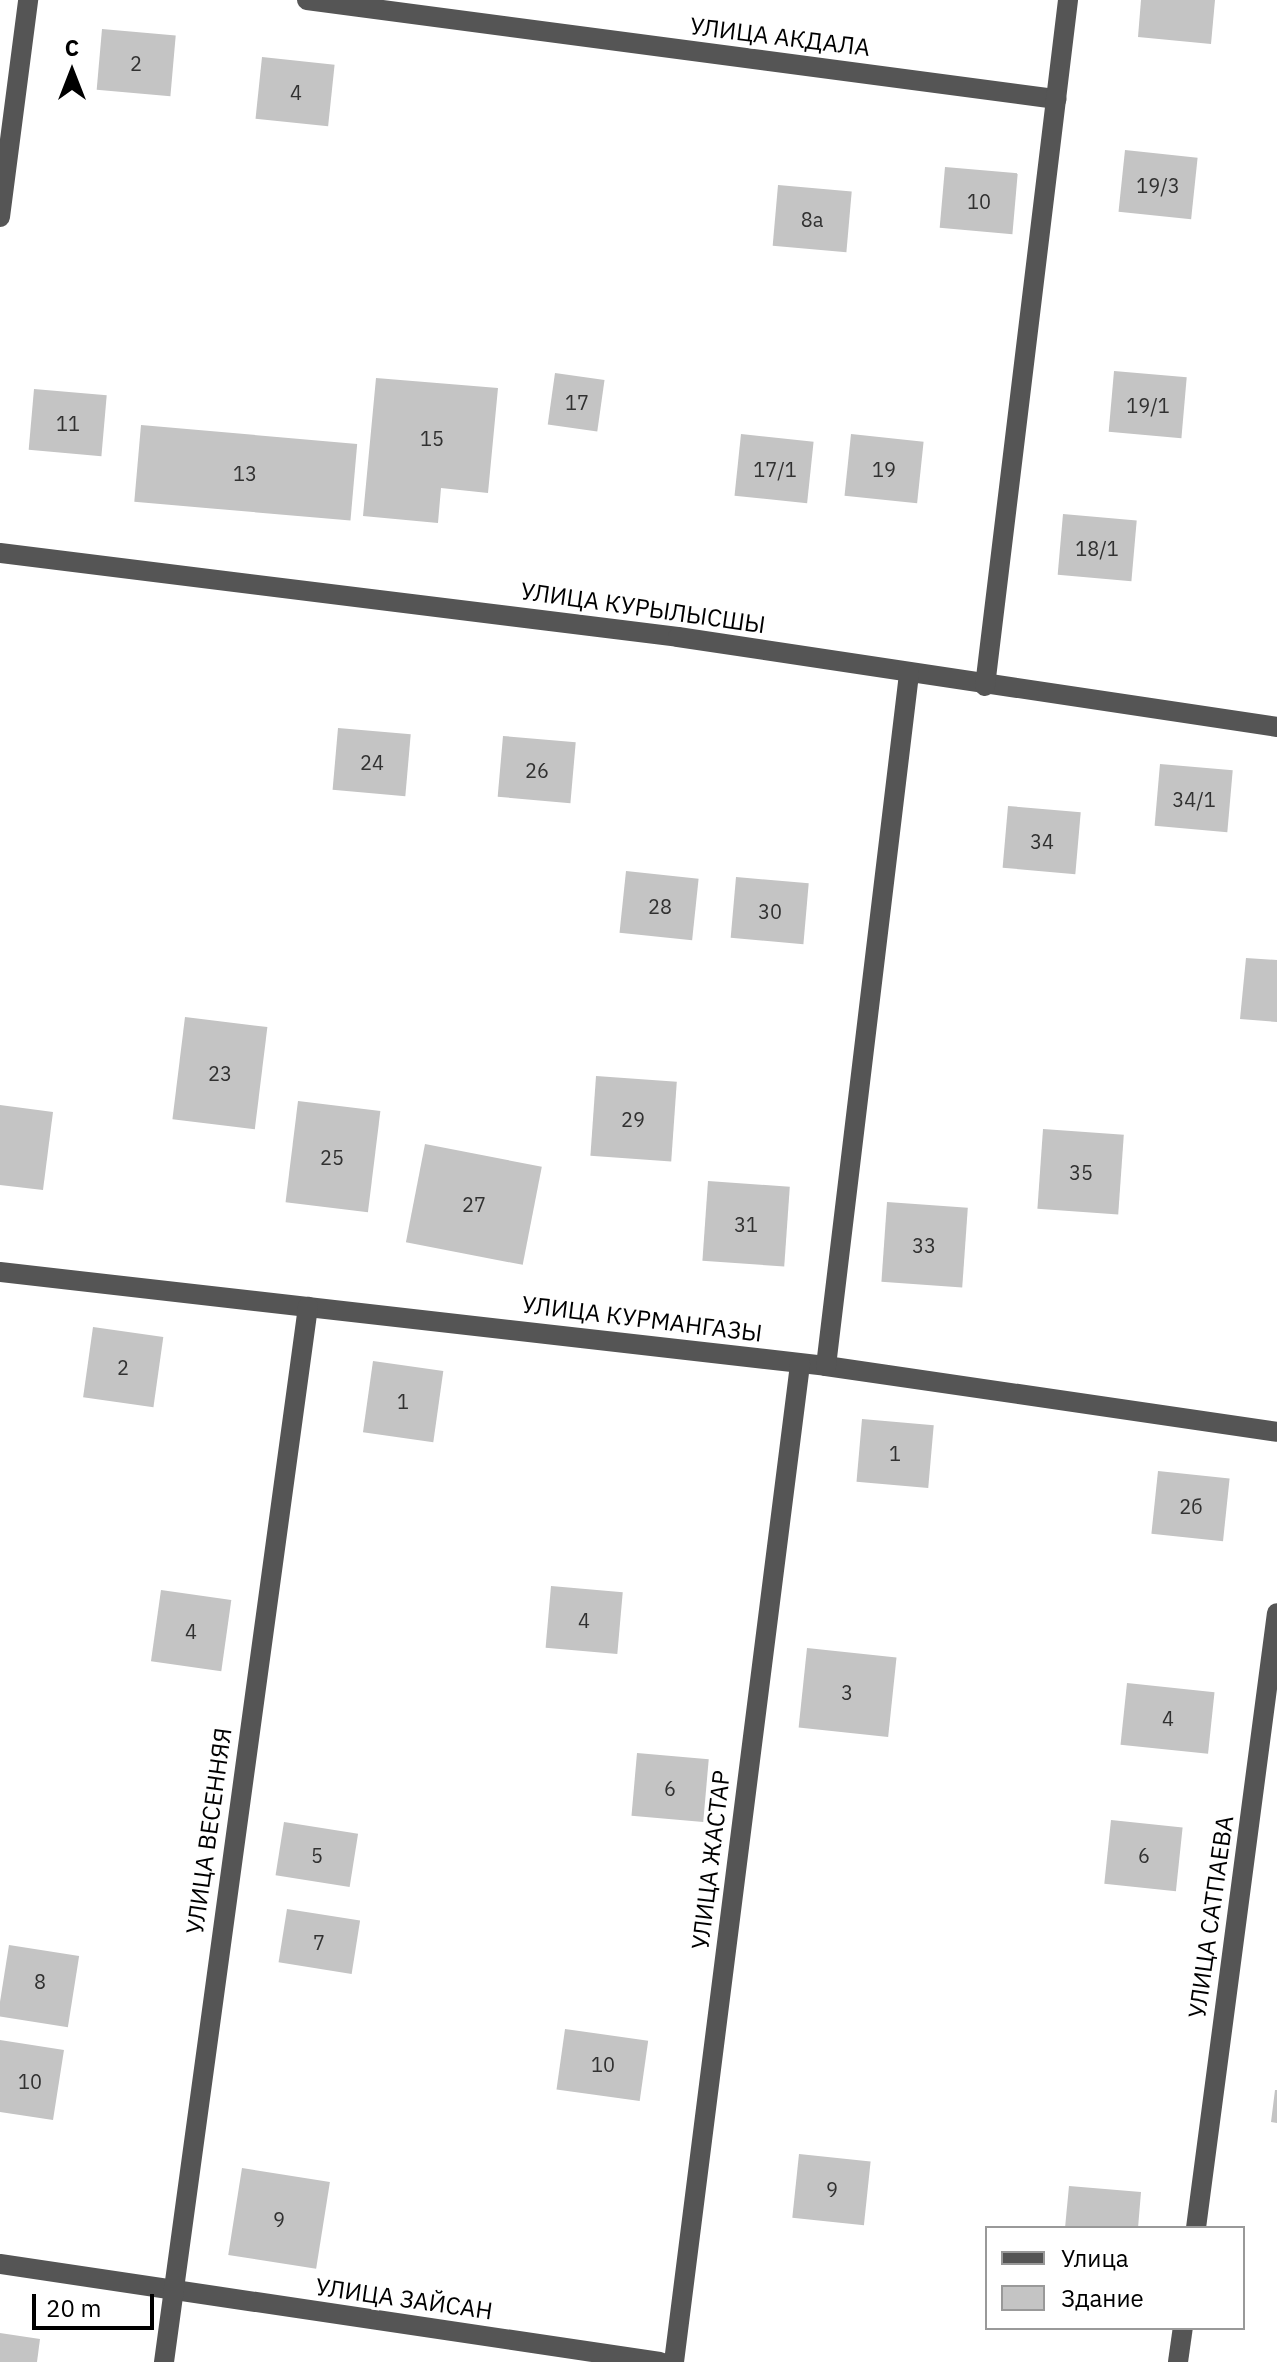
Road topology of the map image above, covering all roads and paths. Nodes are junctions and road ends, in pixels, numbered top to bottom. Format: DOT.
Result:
graph roads {
  1 [pos="28,0"];
  2 [pos="307,0"];
  3 [pos="1068,0"];
  4 [pos="1056,99"];
  5 [pos="0,217"];
  6 [pos="0,553"];
  7 [pos="909,674"];
  8 [pos="985,686"];
  9 [pos="1277,727"];
  10 [pos="0,1272"];
  11 [pos="308,1307"];
  12 [pos="800,1364"];
  13 [pos="826,1366"];
  14 [pos="1277,1432"];
  15 [pos="1277,1613"];
  16 [pos="1196,2226"];
  17 [pos="0,2264"];
  18 [pos="171,2290"];
  19 [pos="1183,2330"];
  20 [pos="164,2362"];
  21 [pos="660,2362"];
  22 [pos="674,2362"];
  23 [pos="1178,2362"];
  1 -- 5 [label="street"];
  2 -- 4 [label="street, УЛИЦА АКДАЛА"];
  3 -- 4 [label="street"];
  4 -- 8 [label="street"];
  6 -- 7 [label="street, УЛИЦА КУРЫЛЫСШЫ"];
  7 -- 8 [label="street, УЛИЦА КУРЫЛЫСШЫ"];
  7 -- 13 [label="street"];
  8 -- 9 [label="street, УЛИЦА КУРЫЛЫСШЫ"];
  10 -- 11 [label="street, УЛИЦА КУРМАНГАЗЫ"];
  11 -- 12 [label="street, УЛИЦА КУРМАНГАЗЫ"];
  11 -- 18 [label="street, УЛИЦА ВЕСЕННЯЯ"];
  12 -- 13 [label="street, УЛИЦА КУРМАНГАЗЫ"];
  12 -- 22 [label="street, УЛИЦА ЖАСТАР"];
  13 -- 14 [label="street, УЛИЦА КУРМАНГАЗЫ"];
  15 -- 16 [label="street, УЛИЦА САТПАЕВА"];
  17 -- 18 [label="street, УЛИЦА ЗАЙСАН"];
  18 -- 20 [label="street, УЛИЦА ВЕСЕННЯЯ"];
  18 -- 21 [label="street, УЛИЦА ЗАЙСАН"];
  19 -- 23 [label="street"];
}
